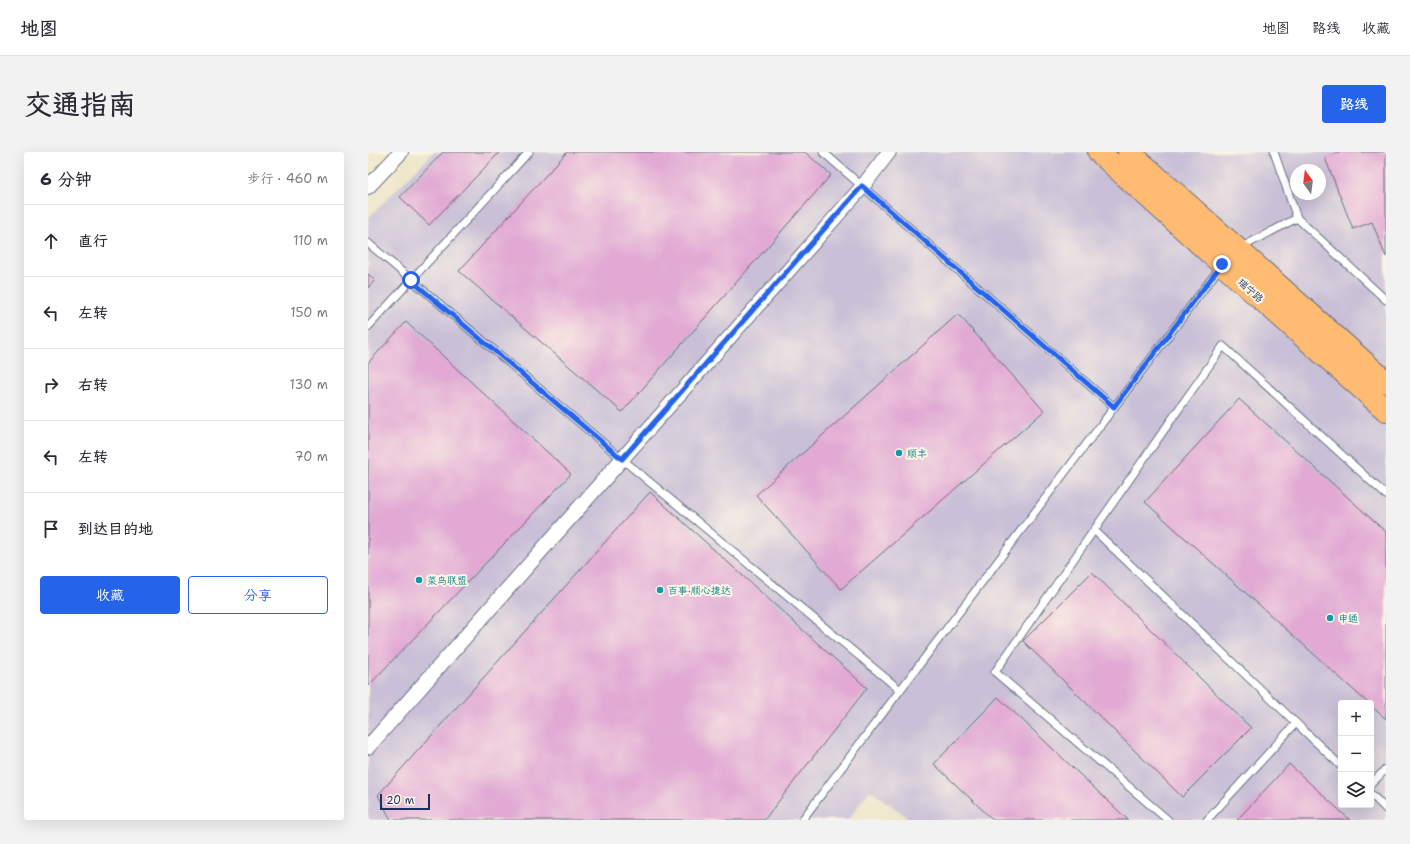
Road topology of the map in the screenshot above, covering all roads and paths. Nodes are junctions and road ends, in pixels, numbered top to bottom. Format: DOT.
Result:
graph roads {
  1 [pos="401,152"];
  2 [pos="529,152"];
  3 [pos="824,152"];
  4 [pos="890,152"];
  5 [pos="1099,152"];
  6 [pos="1129,152"];
  7 [pos="1274,152"];
  8 [pos="862,186"];
  9 [pos="368,187"];
  10 [pos="1297,218"];
  11 [pos="368,243"];
  12 [pos="1239,249"];
  13 [pos="1222,264"];
  14 [pos="411,280"];
  15 [pos="1386,300"];
  16 [pos="368,327"];
  17 [pos="1386,382"];
  18 [pos="1114,407"];
  19 [pos="1386,410"];
  20 [pos="622,459"];
  21 [pos="1386,495"];
  22 [pos="1094,530"];
  23 [pos="900,690"];
  24 [pos="1296,722"];
  25 [pos="368,747"];
  26 [pos="1338,763"];
  27 [pos="1386,769"];
  28 [pos="1374,781"];
  29 [pos="1374,797"];
  30 [pos="1386,809"];
  31 [pos="802,820"];
  32 [pos="1168,820"];
  33 [pos="1207,820"];
  1 -- 9 [label="street"];
  2 -- 14 [label="lane"];
  3 -- 8 [label="lane"];
  4 -- 8 [label="street"];
  5 -- 13 [label="main road, 瑞宁路"];
  6 -- 12 [label="main road"];
  7 -- 10 [label="lane"];
  8 -- 18 [label="lane"];
  8 -- 20 [label="street"];
  10 -- 12 [label="lane"];
  10 -- 15 [label="lane"];
  11 -- 14 [label="lane"];
  12 -- 17 [label="main road"];
  13 -- 18 [label="lane"];
  13 -- 19 [label="main road, 瑞宁路"];
  14 -- 16 [label="lane"];
  14 -- 20 [label="lane"];
  18 -- 23 [label="lane"];
  20 -- 23 [label="lane"];
  20 -- 25 [label="street"];
  21 -- 22 [label="lane"];
  22 -- 24 [label="lane"];
  22 -- 32 [label="lane"];
  23 -- 31 [label="lane"];
  24 -- 26 [label="lane"];
  24 -- 33 [label="lane"];
  27 -- 28 [label="lane"];
  29 -- 30 [label="lane"];
}
